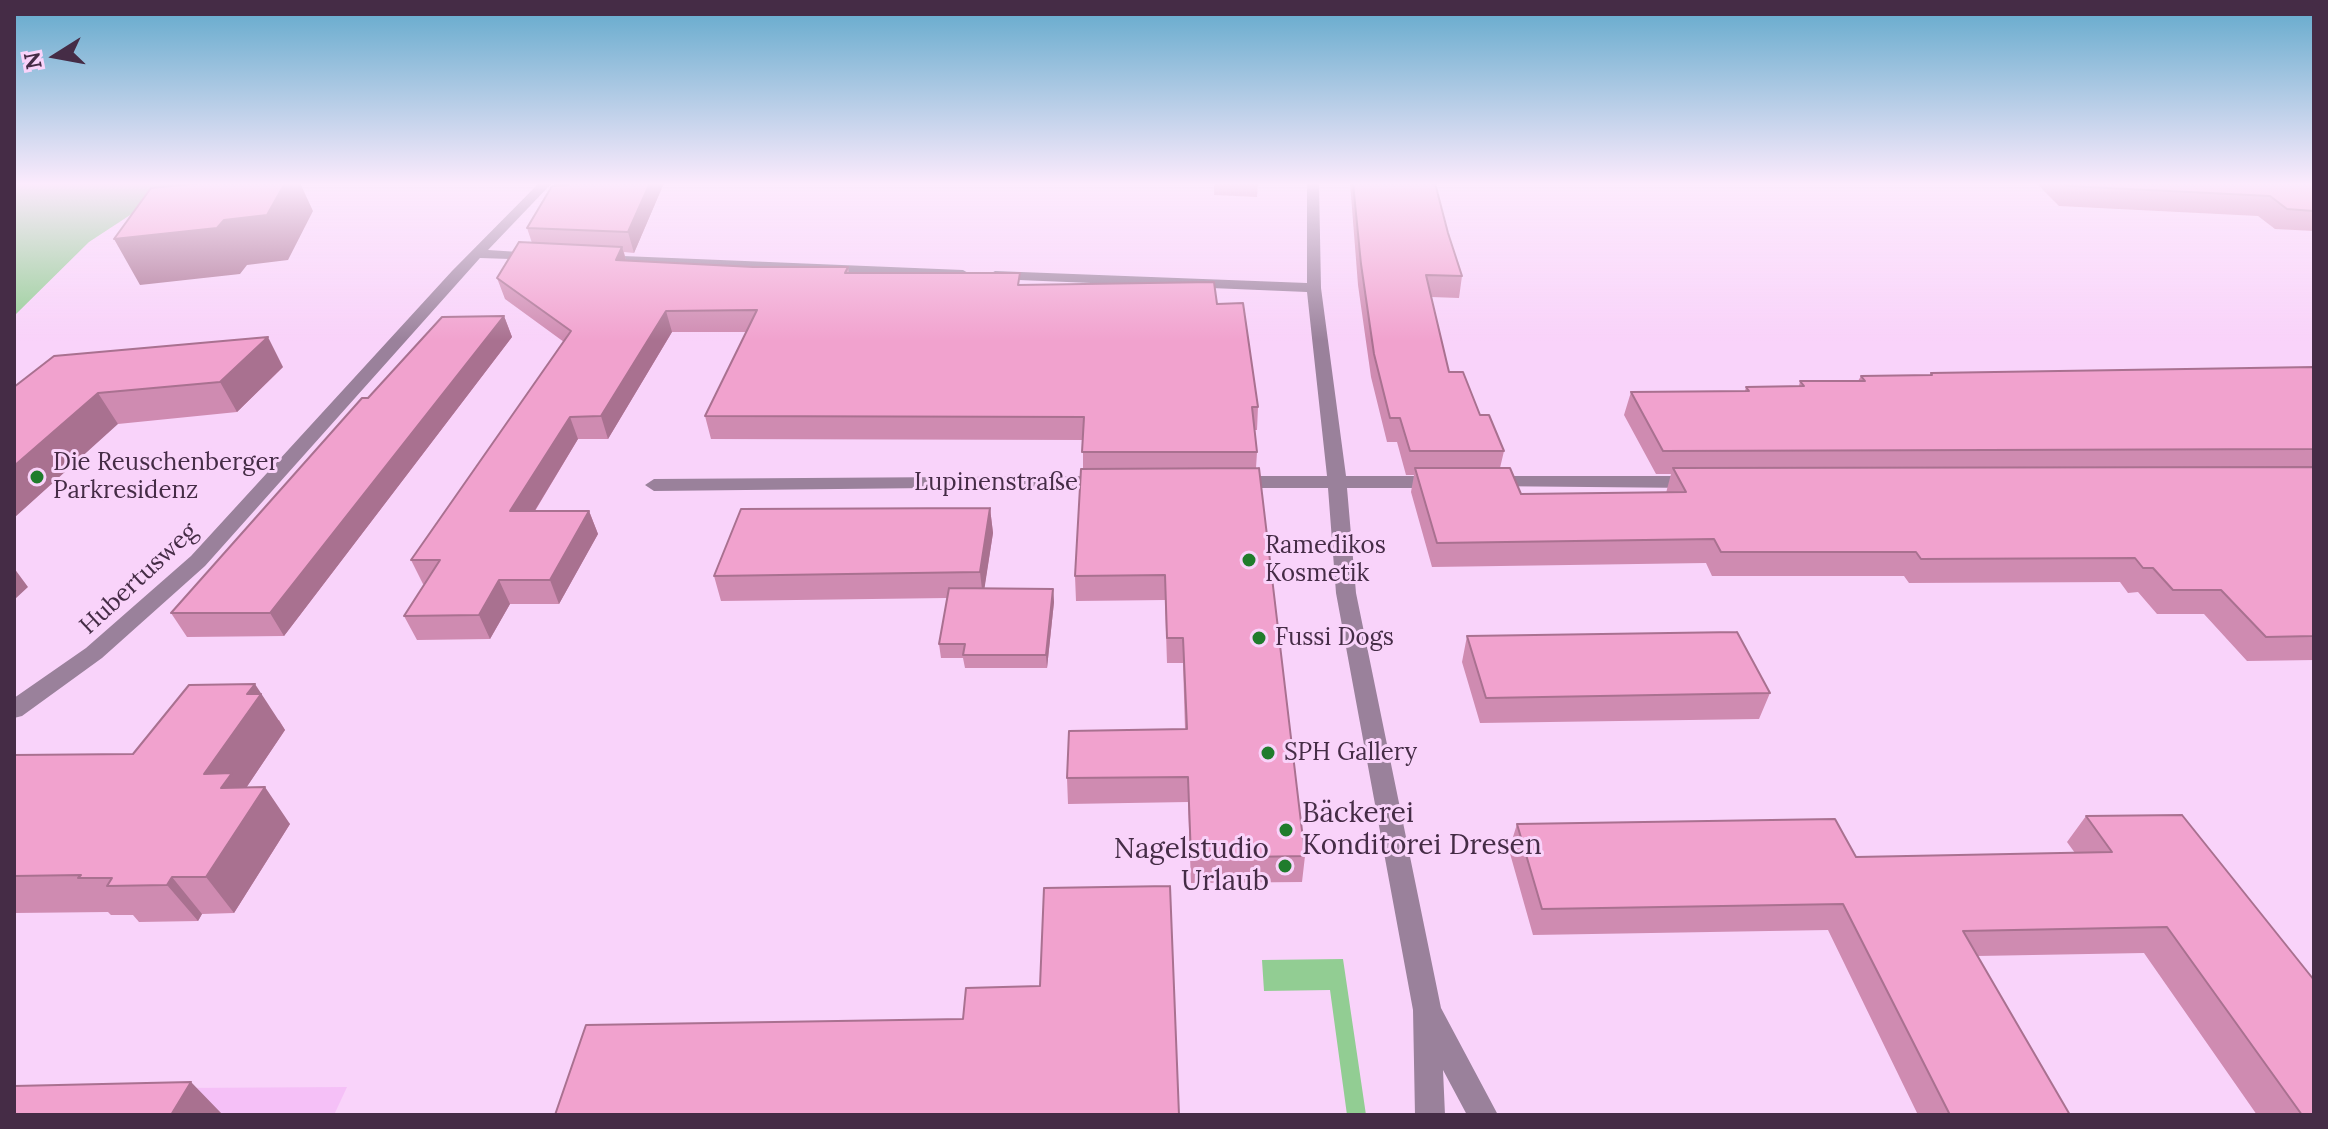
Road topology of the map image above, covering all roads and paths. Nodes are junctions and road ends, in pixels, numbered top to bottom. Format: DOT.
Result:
graph roads {
  1 [pos="494,236"];
  2 [pos="1314,236"];
  3 [pos="476,254"];
  4 [pos="555,257"];
  5 [pos="587,259"];
  6 [pos="1314,288"];
  7 [pos="1118,482"];
  8 [pos="1212,482"];
  9 [pos="1337,482"];
  10 [pos="1715,482"];
  11 [pos="654,485"];
  12 [pos="14,710"];
  13 [pos="1427,1010"];
  14 [pos="1430,1115"];
  15 [pos="1483,1115"];
  1 -- 3 [label="street, Hubertusweg"];
  2 -- 6 [label="street"];
  3 -- 4 [label="street"];
  3 -- 12 [label="street, Hubertusweg"];
  5 -- 6 [label="street"];
  6 -- 9 [label="street"];
  7 -- 11 [label="street, Lupinenstraße"];
  8 -- 9 [label="street"];
  9 -- 10 [label="street"];
  9 -- 13 [label="street"];
  13 -- 14 [label="street"];
  13 -- 15 [label="street"];
}
